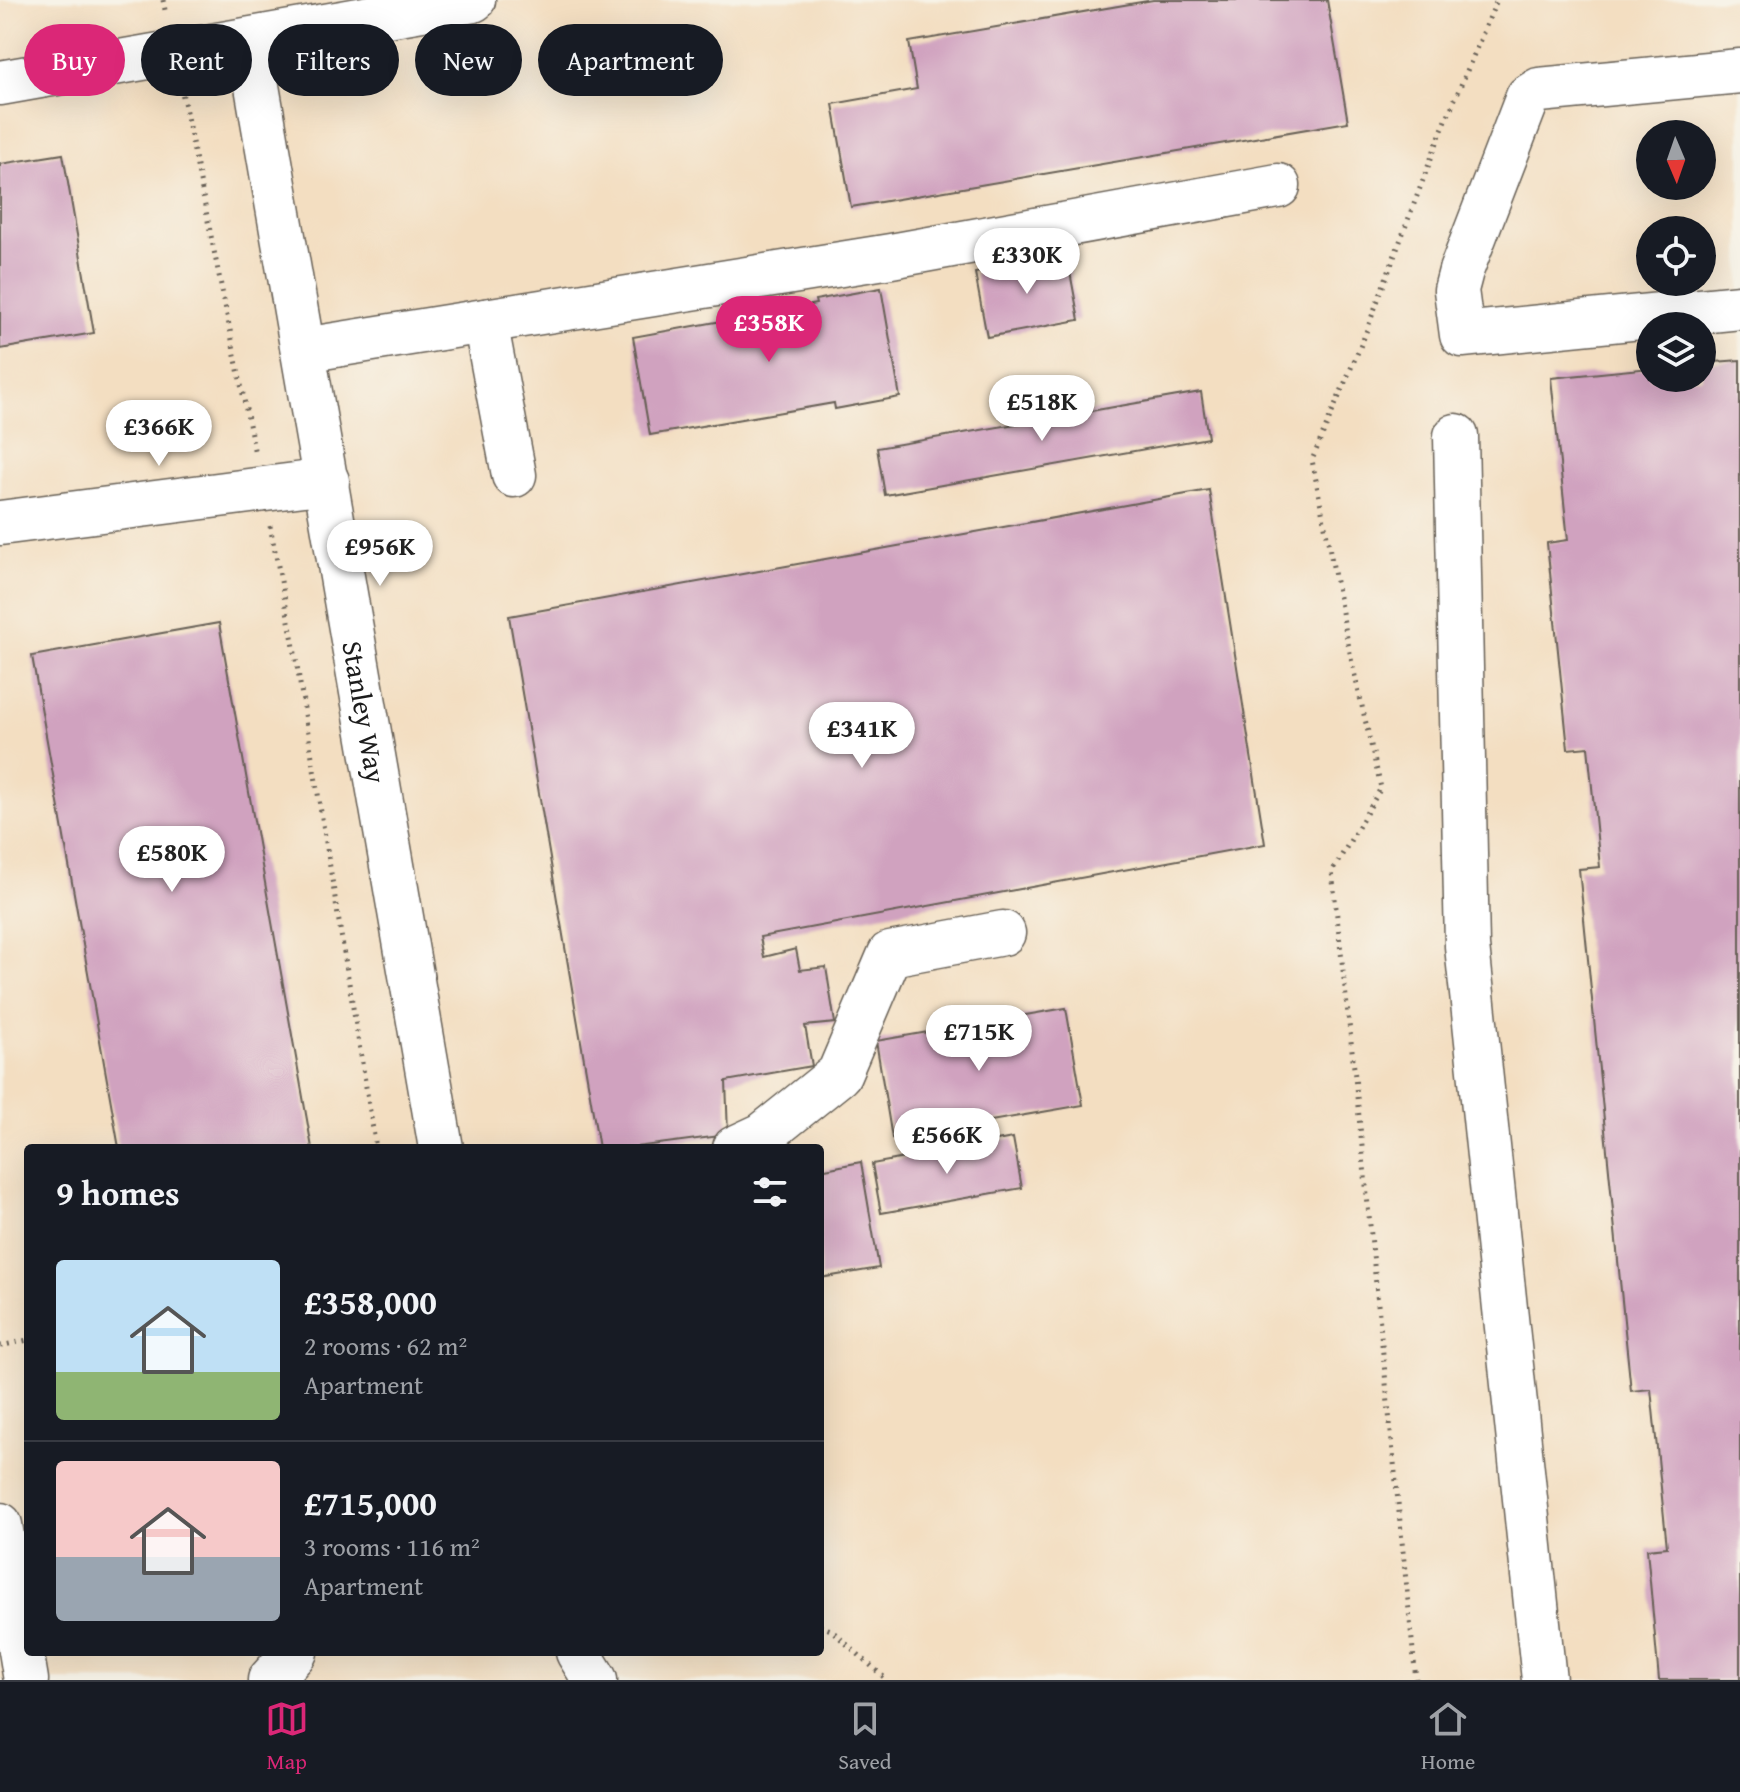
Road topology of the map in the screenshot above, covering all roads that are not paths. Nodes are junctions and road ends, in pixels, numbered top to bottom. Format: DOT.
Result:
graph roads {
  1 [pos="473,0"];
  2 [pos="252,39"];
  3 [pos="252,57"];
  4 [pos="141,59"];
  5 [pos="1740,71"];
  6 [pos="0,83"];
  7 [pos="1278,186"];
  8 [pos="1740,307"];
  9 [pos="485,321"];
  10 [pos="304,350"];
  11 [pos="1456,436"];
  12 [pos="514,475"];
  13 [pos="327,481"];
  14 [pos="0,523"];
  15 [pos="1003,933"];
  16 [pos="440,1144"];
  17 [pos="744,1144"];
  18 [pos="0,1525"];
  19 [pos="291,1656"];
  20 [pos="580,1656"];
  21 [pos="26,1680"];
  22 [pos="270,1680"];
  23 [pos="595,1680"];
  24 [pos="1544,1680"];
  1 -- 2 [label="street"];
  3 -- 10 [label="street, Stanley Way"];
  4 -- 6 [label="street"];
  5 -- 8 [label="street"];
  7 -- 9 [label="street"];
  9 -- 10 [label="street"];
  9 -- 12 [label="street"];
  10 -- 13 [label="street, Stanley Way"];
  11 -- 24 [label="street"];
  13 -- 14 [label="street"];
  13 -- 16 [label="street, Stanley Way"];
  15 -- 17 [label="street"];
  18 -- 21 [label="street"];
  19 -- 22 [label="street"];
  20 -- 23 [label="street"];
}
